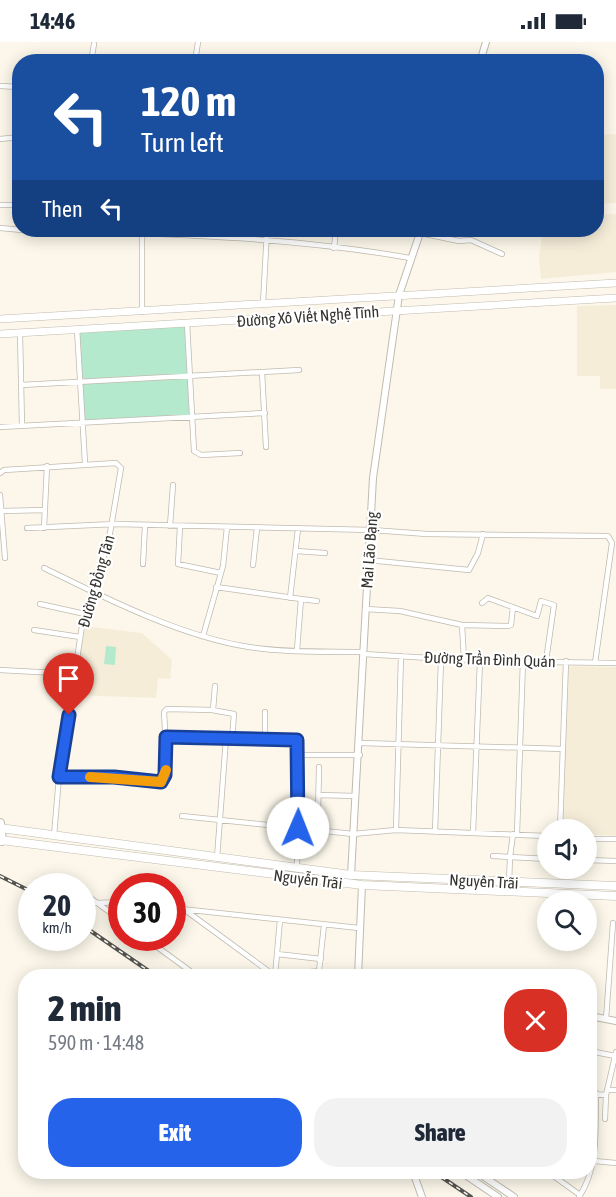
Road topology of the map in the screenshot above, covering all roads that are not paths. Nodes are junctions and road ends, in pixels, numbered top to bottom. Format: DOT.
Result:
graph roads {
  1 [pos="94,44"];
  2 [pos="92,54"];
  3 [pos="142,237"];
  4 [pos="210,237"];
  5 [pos="266,237"];
  6 [pos="335,237"];
  7 [pos="418,237"];
  8 [pos="443,237"];
  9 [pos="266,242"];
  10 [pos="334,248"];
  11 [pos="502,254"];
  12 [pos="410,258"];
  13 [pos="616,283"];
  14 [pos="399,295"];
  15 [pos="616,298"];
  16 [pos="263,304"];
  17 [pos="398,310"];
  18 [pos="142,312"];
  19 [pos="0,319"];
  20 [pos="187,323"];
  21 [pos="143,325"];
  22 [pos="77,329"];
  23 [pos="20,332"];
  24 [pos="0,334"];
  25 [pos="299,370"];
  26 [pos="262,372"];
  27 [pos="189,375"];
  28 [pos="81,382"];
  29 [pos="21,385"];
  30 [pos="265,412"];
  31 [pos="191,417"];
  32 [pos="83,423"];
  33 [pos="22,426"];
  34 [pos="0,428"];
  35 [pos="266,447"];
  36 [pos="240,453"];
  37 [pos="85,463"];
  38 [pos="47,465"];
  39 [pos="0,473"];
  40 [pos="173,485"];
  41 [pos="0,495"];
  42 [pos="1,509"];
  43 [pos="45,510"];
  44 [pos="145,525"];
  45 [pos="112,526"];
  46 [pos="170,526"];
  47 [pos="180,526"];
  48 [pos="227,527"];
  49 [pos="27,528"];
  50 [pos="44,528"];
  51 [pos="257,528"];
  52 [pos="298,529"];
  53 [pos="372,530"];
  54 [pos="483,534"];
  55 [pos="2,539"];
  56 [pos="296,551"];
  57 [pos="326,553"];
  58 [pos="4,558"];
  59 [pos="368,560"];
  60 [pos="142,564"];
  61 [pos="253,565"];
  62 [pos="44,568"];
  63 [pos="220,573"];
  64 [pos="216,587"];
  65 [pos="93,593"];
  66 [pos="290,598"];
  67 [pos="301,599"];
  68 [pos="317,601"];
  69 [pos="482,603"];
  70 [pos="40,604"];
  71 [pos="513,607"];
  72 [pos="365,609"];
  73 [pos="85,614"];
  74 [pos="462,625"];
  75 [pos="34,630"];
  76 [pos="202,636"];
  77 [pos="80,637"];
  78 [pos="297,650"];
  79 [pos="363,653"];
  80 [pos="401,656"];
  81 [pos="441,660"];
  82 [pos="464,660"];
  83 [pos="480,661"];
  84 [pos="523,661"];
  85 [pos="546,661"];
  86 [pos="567,662"];
  87 [pos="595,663"];
  88 [pos="616,663"];
  89 [pos="0,670"];
  90 [pos="75,674"];
  91 [pos="215,686"];
  92 [pos="212,710"];
  93 [pos="265,712"];
  94 [pos="166,737"];
  95 [pos="229,739"];
  96 [pos="265,740"];
  97 [pos="361,743"];
  98 [pos="399,744"];
  99 [pos="477,746"];
  100 [pos="438,747"];
  101 [pos="521,748"];
  102 [pos="563,749"];
  103 [pos="299,755"];
  104 [pos="360,755"];
  105 [pos="320,766"];
  106 [pos="59,777"];
  107 [pos="319,795"];
  108 [pos="356,796"];
  109 [pos="318,814"];
  110 [pos="182,816"];
  111 [pos="560,819"];
  112 [pos="220,820"];
  113 [pos="0,827"];
  114 [pos="298,828"];
  115 [pos="396,830"];
  116 [pos="435,832"];
  117 [pos="473,832"];
  118 [pos="353,834"];
  119 [pos="515,834"];
  120 [pos="537,835"];
  121 [pos="54,836"];
  122 [pos="597,838"];
  123 [pos="616,839"];
  124 [pos="1,840"];
  125 [pos="493,856"];
  126 [pos="510,857"];
  127 [pos="217,858"];
  128 [pos="537,858"];
  129 [pos="597,860"];
  130 [pos="616,861"];
  131 [pos="297,868"];
  132 [pos="351,875"];
  133 [pos="509,883"];
  134 [pos="362,885"];
  135 [pos="616,886"];
  136 [pos="616,896"];
  137 [pos="96,903"];
  138 [pos="108,903"];
  139 [pos="186,910"];
  140 [pos="108,911"];
  141 [pos="186,911"];
  142 [pos="279,920"];
  143 [pos="613,923"];
  144 [pos="324,925"];
  145 [pos="359,928"];
  146 [pos="614,940"];
  147 [pos="163,951"];
  148 [pos="277,954"];
  149 [pos="321,959"];
  150 [pos="187,969"];
  151 [pos="265,969"];
  152 [pos="276,969"];
  153 [pos="318,969"];
  154 [pos="358,969"];
  155 [pos="597,1018"];
  156 [pos="606,1019"];
  157 [pos="616,1021"];
  158 [pos="597,1051"];
  159 [pos="616,1054"];
  160 [pos="616,1090"];
  161 [pos="606,1092"];
  162 [pos="597,1093"];
  163 [pos="605,1119"];
  164 [pos="597,1160"];
  165 [pos="616,1163"];
  166 [pos="416,1179"];
  167 [pos="471,1179"];
  168 [pos="487,1179"];
  169 [pos="557,1179"];
  170 [pos="589,1179"];
  171 [pos="579,1196"];
  172 [pos="422,1197"];
  173 [pos="498,1197"];
  174 [pos="513,1197"];
  1 -- 2 [label="street"];
  3 -- 18 [label="street"];
  4 -- 9 [label="street"];
  5 -- 9 [label="street"];
  6 -- 10 [label="street"];
  7 -- 12 [label="street, Mai Lão Bạng"];
  8 -- 11 [label="street"];
  9 -- 10 [label="street"];
  9 -- 16 [label="street"];
  10 -- 12 [label="street"];
  12 -- 14 [label="street, Mai Lão Bạng"];
  13 -- 14 [label="main road, Đường Xô Viết Nghệ Tĩnh"];
  14 -- 16 [label="main road, Đường Xô Viết Nghệ Tĩnh"];
  14 -- 17 [label="street, Mai Lão Bạng"];
  15 -- 17 [label="main road, Đường Xô Viết Nghệ Tĩnh"];
  16 -- 18 [label="main road, Đường Xô Viết Nghệ Tĩnh"];
  17 -- 20 [label="main road, Đường Xô Viết Nghệ Tĩnh"];
  17 -- 53 [label="street, Mai Lão Bạng"];
  18 -- 19 [label="main road, Đường Xô Viết Nghệ Tĩnh"];
  18 -- 21 [label="main road"];
  20 -- 21 [label="main road, Đường Xô Viết Nghệ Tĩnh"];
  20 -- 27 [label="street"];
  21 -- 22 [label="main road, Đường Xô Viết Nghệ Tĩnh"];
  22 -- 23 [label="main road, Đường Xô Viết Nghệ Tĩnh"];
  22 -- 28 [label="street"];
  23 -- 24 [label="main road, Đường Xô Viết Nghệ Tĩnh"];
  23 -- 29 [label="street"];
  25 -- 26 [label="street"];
  26 -- 27 [label="street"];
  26 -- 30 [label="street"];
  27 -- 28 [label="street"];
  27 -- 31 [label="street"];
  28 -- 29 [label="street"];
  28 -- 32 [label="street"];
  29 -- 33 [label="street"];
  30 -- 31 [label="street"];
  30 -- 35 [label="street"];
  31 -- 32 [label="street"];
  31 -- 36 [label="street"];
  32 -- 33 [label="street"];
  32 -- 37 [label="street"];
  33 -- 34 [label="street"];
  37 -- 38 [label="street"];
  37 -- 45 [label="street, Đường Đồng Tân"];
  38 -- 39 [label="street"];
  38 -- 43 [label="street"];
  40 -- 46 [label="street"];
  41 -- 42 [label="street"];
  42 -- 43 [label="street"];
  42 -- 55 [label="street"];
  43 -- 50 [label="street"];
  44 -- 45 [label="street"];
  44 -- 46 [label="street"];
  44 -- 60 [label="street"];
  45 -- 50 [label="street"];
  45 -- 65 [label="street, Đường Đồng Tân"];
  46 -- 47 [label="street"];
  47 -- 48 [label="street"];
  47 -- 63 [label="street"];
  48 -- 51 [label="street"];
  48 -- 63 [label="street"];
  49 -- 50 [label="street"];
  51 -- 52 [label="street"];
  51 -- 61 [label="street"];
  52 -- 53 [label="street"];
  52 -- 56 [label="street"];
  53 -- 54 [label="street"];
  53 -- 59 [label="street, Mai Lão Bạng"];
  54 -- 59 [label="street"];
  54 -- 87 [label="street"];
  55 -- 58 [label="street"];
  56 -- 57 [label="street"];
  56 -- 66 [label="street"];
  59 -- 72 [label="street, Mai Lão Bạng"];
  62 -- 65 [label="street, Đường Trần Đình Quán"];
  63 -- 64 [label="street"];
  64 -- 66 [label="street"];
  64 -- 76 [label="street"];
  65 -- 73 [label="street, Đường Đồng Tân"];
  65 -- 76 [label="street, Đường Trần Đình Quán"];
  66 -- 67 [label="street"];
  67 -- 68 [label="street"];
  67 -- 78 [label="street"];
  69 -- 71 [label="street"];
  70 -- 73 [label="street"];
  71 -- 74 [label="street"];
  71 -- 85 [label="street"];
  72 -- 74 [label="street"];
  72 -- 79 [label="street, Mai Lão Bạng"];
  73 -- 77 [label="street, Đường Đồng Tân"];
  74 -- 82 [label="street"];
  75 -- 77 [label="street"];
  76 -- 78 [label="street, Đường Trần Đình Quán"];
  77 -- 90 [label="street, Đường Đồng Tân"];
  78 -- 79 [label="street, Đường Trần Đình Quán"];
  79 -- 80 [label="street, Đường Trần Đình Quán"];
  79 -- 97 [label="street, Mai Lão Bạng"];
  80 -- 81 [label="street, Đường Trần Đình Quán"];
  80 -- 98 [label="street"];
  81 -- 82 [label="street, Đường Trần Đình Quán"];
  81 -- 100 [label="street"];
  82 -- 83 [label="street, Đường Trần Đình Quán"];
  83 -- 84 [label="street, Đường Trần Đình Quán"];
  83 -- 99 [label="street"];
  84 -- 85 [label="street, Đường Trần Đình Quán"];
  84 -- 101 [label="street"];
  85 -- 86 [label="street, Đường Trần Đình Quán"];
  86 -- 87 [label="street, Đường Trần Đình Quán"];
  86 -- 102 [label="street"];
  87 -- 88 [label="street, Đường Trần Đình Quán"];
  89 -- 90 [label="street"];
  90 -- 106 [label="street, Đường Đồng Tân"];
  91 -- 92 [label="street"];
  92 -- 94 [label="street"];
  92 -- 95 [label="street"];
  93 -- 96 [label="street"];
  94 -- 95 [label="street"];
  94 -- 106 [label="street"];
  95 -- 96 [label="street"];
  95 -- 112 [label="street"];
  96 -- 103 [label="street"];
  97 -- 98 [label="street"];
  97 -- 104 [label="street, Mai Lão Bạng"];
  98 -- 100 [label="street"];
  98 -- 115 [label="street"];
  99 -- 100 [label="street"];
  99 -- 101 [label="street"];
  99 -- 117 [label="street"];
  100 -- 116 [label="street"];
  101 -- 102 [label="street"];
  101 -- 119 [label="street"];
  102 -- 111 [label="street"];
  103 -- 104 [label="street"];
  103 -- 114 [label="street"];
  104 -- 108 [label="street, Mai Lão Bạng"];
  105 -- 107 [label="street"];
  106 -- 121 [label="street, Đường Đồng Tân"];
  107 -- 108 [label="street"];
  107 -- 109 [label="street"];
  108 -- 118 [label="street, Mai Lão Bạng"];
  110 -- 112 [label="street"];
  112 -- 114 [label="street"];
  112 -- 127 [label="street"];
  113 -- 121 [label="main road, Nguyễn Trãi"];
  113 -- 124 [label="highway"];
  114 -- 118 [label="street"];
  114 -- 131 [label="street"];
  115 -- 116 [label="street"];
  115 -- 118 [label="street"];
  116 -- 117 [label="street"];
  117 -- 119 [label="street"];
  118 -- 132 [label="street, Mai Lão Bạng"];
  119 -- 120 [label="street"];
  119 -- 126 [label="street"];
  121 -- 127 [label="main road, Nguyễn Trãi"];
  122 -- 123 [label="street"];
  124 -- 134 [label="main road, Nguyễn Trãi"];
  125 -- 126 [label="street"];
  126 -- 128 [label="street"];
  126 -- 133 [label="street"];
  127 -- 131 [label="main road, Nguyễn Trãi"];
  129 -- 130 [label="street"];
  131 -- 132 [label="main road, Nguyễn Trãi"];
  132 -- 133 [label="main road, Nguyên Trãi"];
  132 -- 134 [label="main road"];
  133 -- 135 [label="main road, Nguyên Trãi"];
  134 -- 136 [label="main road, Nguyễn Trãi"];
  134 -- 145 [label="street"];
  137 -- 138 [label="street"];
  137 -- 140 [label="street"];
  139 -- 142 [label="street"];
  141 -- 151 [label="street"];
  142 -- 144 [label="street"];
  142 -- 148 [label="street"];
  143 -- 146 [label="street"];
  144 -- 145 [label="street"];
  144 -- 149 [label="street"];
  145 -- 154 [label="street"];
  146 -- 156 [label="street"];
  147 -- 150 [label="street"];
  148 -- 149 [label="street"];
  148 -- 152 [label="street"];
  149 -- 153 [label="street"];
  155 -- 156 [label="street"];
  156 -- 157 [label="street"];
  158 -- 159 [label="street"];
  159 -- 161 [label="street"];
  160 -- 161 [label="street"];
  161 -- 162 [label="street"];
  161 -- 163 [label="street"];
  164 -- 165 [label="street"];
  166 -- 172 [label="street"];
  167 -- 173 [label="street"];
  168 -- 174 [label="street"];
  169 -- 171 [label="street"];
  170 -- 171 [label="street"];
}
